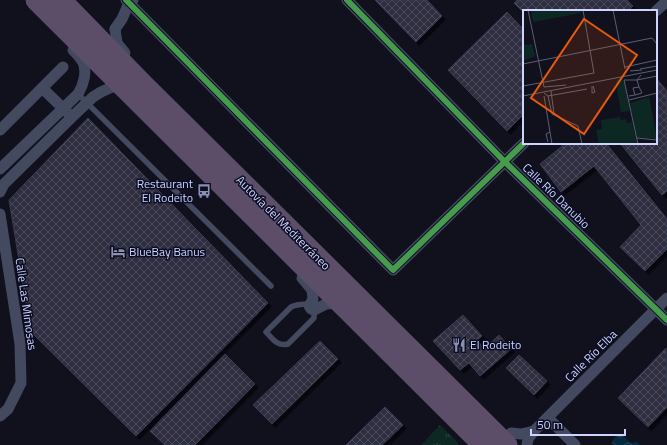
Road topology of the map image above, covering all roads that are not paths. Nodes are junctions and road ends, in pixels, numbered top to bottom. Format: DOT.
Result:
graph roads {
  1 [pos="347,0"];
  2 [pos="667,0"];
  3 [pos="129,1"];
  4 [pos="49,5"];
  5 [pos="657,10"];
  6 [pos="115,29"];
  7 [pos="93,33"];
  8 [pos="63,67"];
  9 [pos="123,87"];
  10 [pos="42,88"];
  11 [pos="78,94"];
  12 [pos="86,103"];
  13 [pos="63,108"];
  14 [pos="72,117"];
  15 [pos="0,130"];
  16 [pos="171,135"];
  17 [pos="523,144"];
  18 [pos="212,152"];
  19 [pos="17,153"];
  20 [pos="26,162"];
  21 [pos="505,162"];
  22 [pos="0,169"];
  23 [pos="0,192"];
  24 [pos="0,214"];
  25 [pos="270,286"];
  26 [pos="667,298"];
  27 [pos="340,303"];
  28 [pos="312,307"];
  29 [pos="656,310"];
  30 [pos="667,320"];
  31 [pos="383,346"];
  32 [pos="0,416"];
  33 [pos="548,418"];
  34 [pos="534,431"];
  35 [pos="515,441"];
  36 [pos="469,445"];
  37 [pos="483,445"];
  38 [pos="575,445"];
  1 -- 21 [label="street, Calle Río Danubio"];
  2 -- 5 [label="street"];
  3 -- 6 [label="street"];
  3 -- 21 [label="street"];
  4 -- 7 [label="highway, Autovía del Mediterráneo"];
  4 -- 9 [label="highway, Autovía del Mediterráneo"];
  4 -- 11 [label="street"];
  6 -- 7 [label="street"];
  6 -- 18 [label="street"];
  7 -- 18 [label="highway, Autovía del Mediterráneo"];
  8 -- 10 [label="street"];
  9 -- 12 [label="street"];
  9 -- 16 [label="highway, Autovía del Mediterráneo"];
  10 -- 13 [label="street"];
  10 -- 15 [label="street"];
  11 -- 12 [label="lane"];
  11 -- 13 [label="street"];
  12 -- 14 [label="street"];
  12 -- 25 [label="lane"];
  13 -- 14 [label="street"];
  13 -- 19 [label="street"];
  14 -- 20 [label="street"];
  16 -- 27 [label="highway, Autovía del Mediterráneo"];
  16 -- 28 [label="street"];
  17 -- 21 [label="street"];
  18 -- 35 [label="highway, Autovía del Mediterráneo"];
  19 -- 20 [label="street"];
  19 -- 22 [label="street"];
  20 -- 23 [label="street"];
  21 -- 29 [label="street, Calle Río Danubio"];
  24 -- 32 [label="street, Calle Las Mimosas"];
  26 -- 29 [label="street, Calle Río Elba"];
  27 -- 28 [label="street"];
  27 -- 31 [label="highway, Autovía del Mediterráneo"];
  28 -- 28 [label="lane"];
  29 -- 30 [label="street, Calle Río Danubio"];
  29 -- 33 [label="street, Calle Río Elba"];
  31 -- 36 [label="highway"];
  31 -- 37 [label="highway, Autovía del Mediterráneo"];
  33 -- 34 [label="street, Calle Río Elba"];
  33 -- 38 [label="street"];
  34 -- 35 [label="street"];
  34 -- 35 [label="street"];
}
